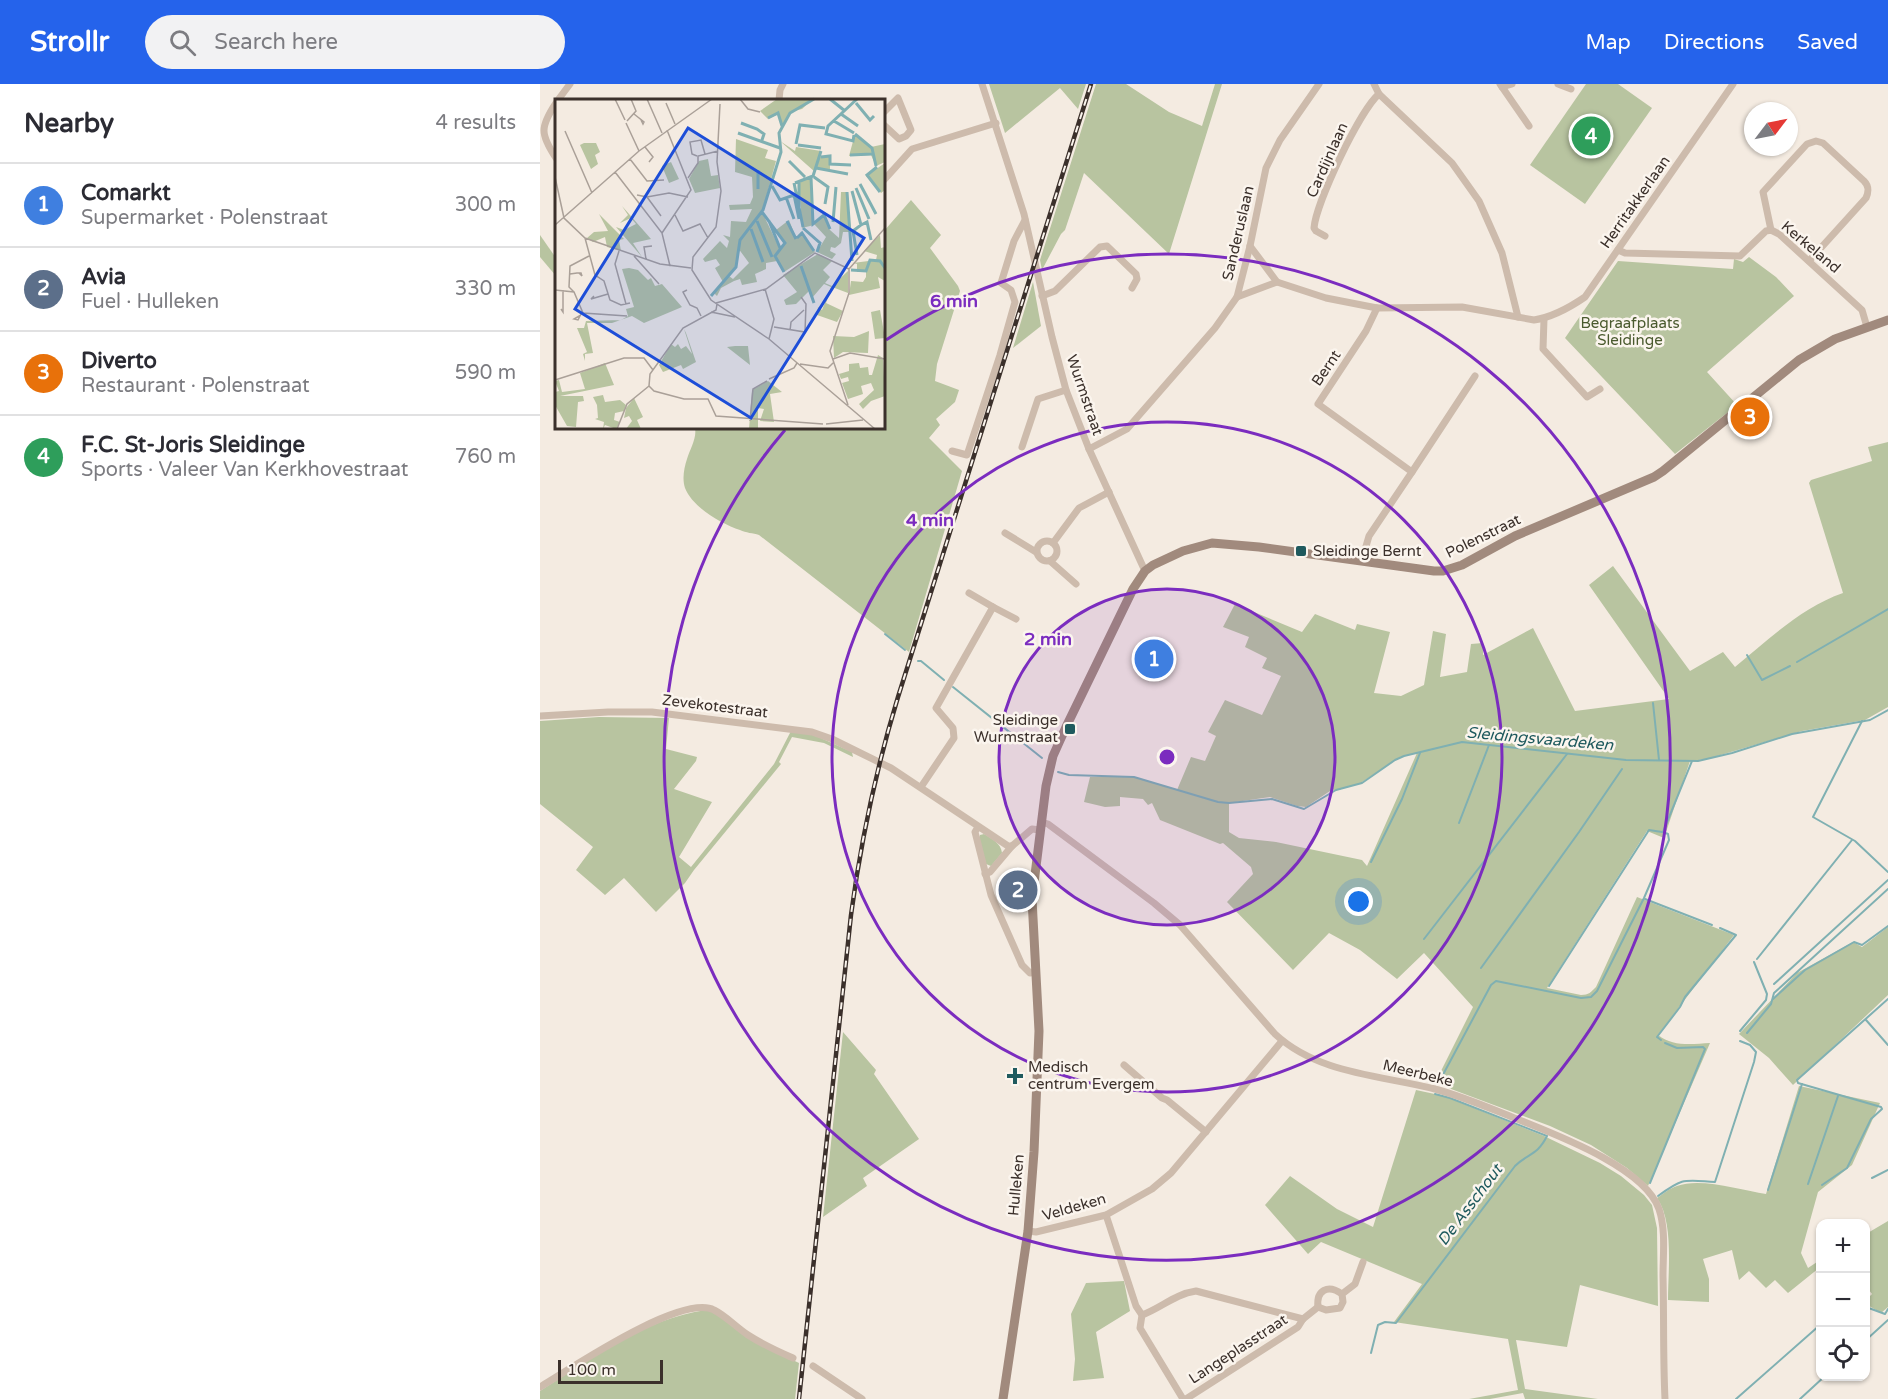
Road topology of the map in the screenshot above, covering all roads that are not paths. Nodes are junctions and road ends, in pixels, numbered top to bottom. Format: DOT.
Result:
graph roads {
  1 [pos="570,84"];
  2 [pos="783,84"];
  3 [pos="982,84"];
  4 [pos="1319,84"];
  5 [pos="1374,84"];
  6 [pos="1512,84"];
  7 [pos="1558,84"];
  8 [pos="1733,84"];
  9 [pos="1501,85"];
  10 [pos="1571,89"];
  11 [pos="1379,94"];
  12 [pos="559,99"];
  13 [pos="779,99"];
  14 [pos="555,105"];
  15 [pos="885,111"];
  16 [pos="996,123"];
  17 [pos="885,126"];
  18 [pos="1529,126"];
  19 [pos="542,134"];
  20 [pos="906,136"];
  21 [pos="912,149"];
  22 [pos="555,156"];
  23 [pos="885,179"];
  24 [pos="1025,220"];
  25 [pos="1771,230"];
  26 [pos="1325,236"];
  27 [pos="1250,246"];
  28 [pos="1618,250"];
  29 [pos="1809,261"];
  30 [pos="1277,282"];
  31 [pos="1132,288"];
  32 [pos="1042,296"];
  33 [pos="1237,297"];
  34 [pos="1377,308"];
  35 [pos="1518,317"];
  36 [pos="1544,319"];
  37 [pos="1888,320"];
  38 [pos="1867,327"];
  39 [pos="1475,376"];
  40 [pos="1600,389"];
  41 [pos="1066,390"];
  42 [pos="1022,447"];
  43 [pos="1089,449"];
  44 [pos="952,451"];
  45 [pos="1412,472"];
  46 [pos="1109,492"];
  47 [pos="1005,533"];
  48 [pos="1053,543"];
  49 [pos="1036,552"];
  50 [pos="1362,560"];
  51 [pos="1050,561"];
  52 [pos="1145,571"];
  53 [pos="1076,584"];
  54 [pos="969,593"];
  55 [pos="993,607"];
  56 [pos="1016,620"];
  57 [pos="540,716"];
  58 [pos="1051,764"];
  59 [pos="921,787"];
  60 [pos="1040,826"];
  61 [pos="978,827"];
  62 [pos="1012,846"];
  63 [pos="985,874"];
  64 [pos="1036,972"];
  65 [pos="1282,1041"];
  66 [pos="1124,1065"];
  67 [pos="1206,1132"];
  68 [pos="1106,1215"];
  69 [pos="1028,1231"];
  70 [pos="1363,1262"];
  71 [pos="1342,1294"];
  72 [pos="1318,1307"];
  73 [pos="1142,1315"];
  74 [pos="1303,1319"];
  75 [pos="793,1358"];
  76 [pos="813,1366"];
  77 [pos="540,1387"];
  78 [pos="862,1399"];
  79 [pos="1004,1399"];
  80 [pos="1184,1399"];
  81 [pos="1665,1399"];
  1 -- 12 [label="street"];
  2 -- 13 [label="street"];
  3 -- 16 [label="street, Wurmstraat"];
  4 -- 27 [label="street, Sanderuslaan"];
  5 -- 11 [label="street"];
  6 -- 9 [label="street"];
  7 -- 10 [label="street"];
  8 -- 28 [label="street, Herritakkerlaan"];
  9 -- 18 [label="street"];
  11 -- 26 [label="street, Cardijnlaan"];
  11 -- 35 [label="street"];
  14 -- 19 [label="street"];
  15 -- 20 [label="street"];
  16 -- 21 [label="street"];
  16 -- 24 [label="street, Wurmstraat"];
  17 -- 20 [label="street"];
  19 -- 22 [label="street"];
  20 -- 21 [label="street"];
  21 -- 23 [label="street"];
  24 -- 32 [label="street, Wurmstraat"];
  24 -- 44 [label="street"];
  25 -- 28 [label="street, Kerkeland"];
  25 -- 29 [label="street, Kerkeland"];
  25 -- 29 [label="street"];
  27 -- 30 [label="street"];
  27 -- 33 [label="street, Sanderuslaan"];
  28 -- 36 [label="street, Herritakkerlaan"];
  29 -- 38 [label="street, Kerkeland"];
  30 -- 33 [label="street"];
  30 -- 34 [label="street, Herritakkerlaan"];
  31 -- 32 [label="street"];
  32 -- 41 [label="street, Wurmstraat"];
  33 -- 43 [label="street, Sanderuslaan"];
  34 -- 35 [label="street, Herritakkerlaan"];
  34 -- 45 [label="street, Bernt"];
  35 -- 36 [label="street, Herritakkerlaan"];
  36 -- 40 [label="street"];
  37 -- 38 [label="main road, Polenstraat"];
  38 -- 50 [label="main road, Polenstraat"];
  39 -- 45 [label="street"];
  41 -- 42 [label="street"];
  41 -- 43 [label="street, Wurmstraat"];
  43 -- 46 [label="street, Wurmstraat"];
  45 -- 50 [label="street"];
  46 -- 48 [label="street"];
  46 -- 52 [label="street, Wurmstraat"];
  47 -- 49 [label="street"];
  48 -- 49 [label="street"];
  48 -- 51 [label="street"];
  49 -- 51 [label="street"];
  50 -- 52 [label="main road, Polenstraat"];
  51 -- 53 [label="street"];
  52 -- 58 [label="main road, Polenstraat"];
  54 -- 55 [label="street"];
  55 -- 56 [label="street"];
  55 -- 59 [label="street"];
  57 -- 59 [label="street, Zevekotestraat"];
  58 -- 60 [label="main road, Hulleken"];
  59 -- 61 [label="street"];
  60 -- 62 [label="street"];
  60 -- 64 [label="main road, Hulleken"];
  60 -- 65 [label="street, Meerbeke"];
  61 -- 62 [label="street"];
  61 -- 63 [label="street"];
  62 -- 63 [label="street"];
  63 -- 64 [label="street"];
  64 -- 69 [label="main road, Hulleken"];
  65 -- 67 [label="street, Veldeken"];
  65 -- 81 [label="street, Meerbeke"];
  66 -- 67 [label="street"];
  67 -- 68 [label="street, Veldeken"];
  68 -- 69 [label="street, Veldeken"];
  68 -- 73 [label="street, Langeplasstraat"];
  69 -- 79 [label="main road, Hulleken"];
  70 -- 71 [label="street, Langeplasstraat"];
  71 -- 72 [label="street, Langeplasstraat"];
  71 -- 72 [label="street, Langeplasstraat"];
  72 -- 74 [label="street, Langeplasstraat"];
  73 -- 74 [label="street, Langeplasstraat"];
  73 -- 80 [label="street, Langeplasstraat"];
  74 -- 80 [label="street, Langeplasstraat"];
  75 -- 77 [label="street"];
  76 -- 78 [label="street"];
}
